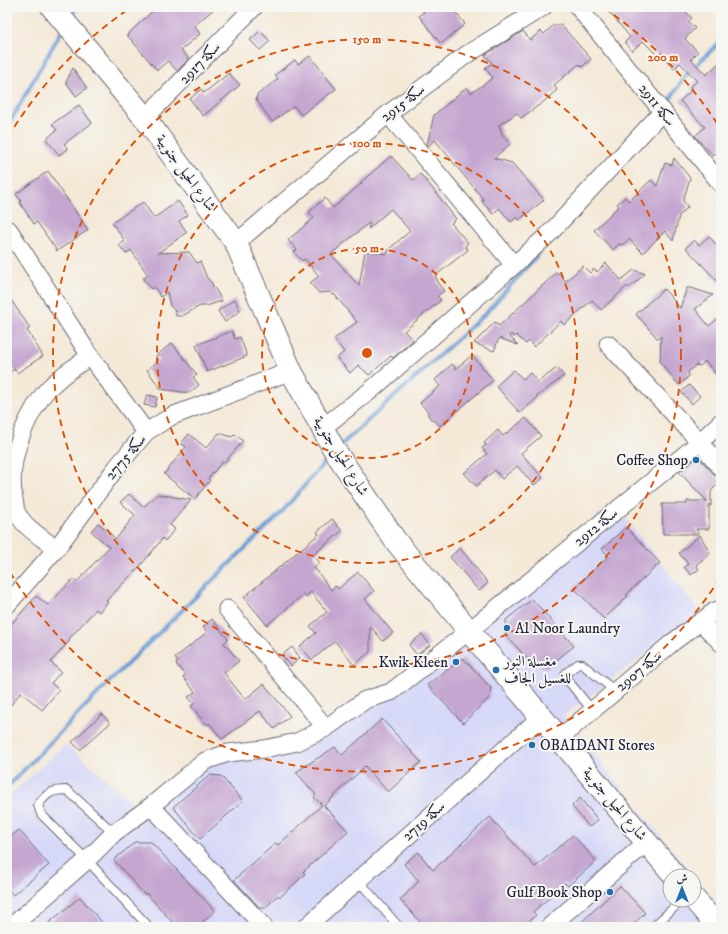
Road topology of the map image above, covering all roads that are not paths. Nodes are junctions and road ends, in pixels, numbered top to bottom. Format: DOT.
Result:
graph roads {
  1 [pos="52,7"];
  2 [pos="254,7"];
  3 [pos="543,7"];
  4 [pos="578,7"];
  5 [pos="663,111"];
  6 [pos="388,114"];
  7 [pos="145,118"];
  8 [pos="719,176"];
  9 [pos="9,230"];
  10 [pos="236,242"];
  11 [pos="514,265"];
  12 [pos="608,344"];
  13 [pos="90,356"];
  14 [pos="291,371"];
  15 [pos="721,422"];
  16 [pos="322,428"];
  17 [pos="146,432"];
  18 [pos="700,442"];
  19 [pos="721,468"];
  20 [pos="56,549"];
  21 [pos="7,605"];
  22 [pos="227,609"];
  23 [pos="721,609"];
  24 [pos="701,622"];
  25 [pos="469,631"];
  26 [pos="721,644"];
  27 [pos="615,691"];
  28 [pos="592,710"];
  29 [pos="542,716"];
  30 [pos="326,728"];
  31 [pos="560,738"];
  32 [pos="151,806"];
  33 [pos="114,833"];
  34 [pos="647,842"];
  35 [pos="87,860"];
  36 [pos="668,868"];
  37 [pos="358,880"];
  38 [pos="673,908"];
  39 [pos="702,908"];
  40 [pos="11,927"];
  41 [pos="149,927"];
  42 [pos="264,927"];
  43 [pos="306,927"];
  44 [pos="399,927"];
  45 [pos="549,927"];
  46 [pos="653,927"];
  47 [pos="718,927"];
  1 -- 7 [label="street, شارع الحيل جنوبية"];
  2 -- 7 [label="street, سكة 2917"];
  3 -- 6 [label="street, سكة 2915"];
  4 -- 5 [label="street, سكة 2911"];
  5 -- 8 [label="street, سكة 2911"];
  5 -- 11 [label="street"];
  6 -- 10 [label="street, سكة 2915"];
  6 -- 11 [label="street"];
  7 -- 10 [label="street, شارع الحيل جنوبية"];
  9 -- 13 [label="street"];
  10 -- 14 [label="street, شارع الحيل جنوبية"];
  11 -- 16 [label="street"];
  12 -- 18 [label="street"];
  13 -- 17 [label="street"];
  13 -- 20 [label="street"];
  14 -- 16 [label="street, شارع الحيل جنوبية"];
  14 -- 17 [label="street, سكة 2775"];
  15 -- 18 [label="street, سكة 2912"];
  16 -- 25 [label="street, شارع الحيل جنوبية"];
  17 -- 20 [label="street, سكة 2775"];
  18 -- 19 [label="street"];
  18 -- 25 [label="street, سكة 2912"];
  20 -- 21 [label="street, سكة 2775"];
  22 -- 30 [label="street"];
  23 -- 24 [label="street, سكة 2907"];
  24 -- 26 [label="street"];
  24 -- 27 [label="street, سكة 2907"];
  25 -- 29 [label="street, شارع الحيل جنوبية"];
  25 -- 30 [label="street, سكة 2912"];
  27 -- 28 [label="street, سكة 2907"];
  27 -- 28 [label="lane"];
  28 -- 31 [label="street, سكة 2907"];
  29 -- 31 [label="street, شارع الحيل جنوبية"];
  29 -- 37 [label="street, سكة 2719"];
  30 -- 32 [label="street, سكة 2912"];
  31 -- 34 [label="street, شارع الحيل جنوبية"];
  32 -- 33 [label="street, سكة 2912"];
  32 -- 42 [label="street"];
  33 -- 35 [label="street, سكة 2912"];
  33 -- 35 [label="lane"];
  34 -- 36 [label="street, شارع الحيل جنوبية"];
  34 -- 45 [label="street"];
  35 -- 40 [label="street, سكة 2912"];
  35 -- 41 [label="lane"];
  37 -- 43 [label="street, سكة 2719"];
  37 -- 44 [label="lane"];
  38 -- 46 [label="lane"];
  39 -- 47 [label="street"];
}
